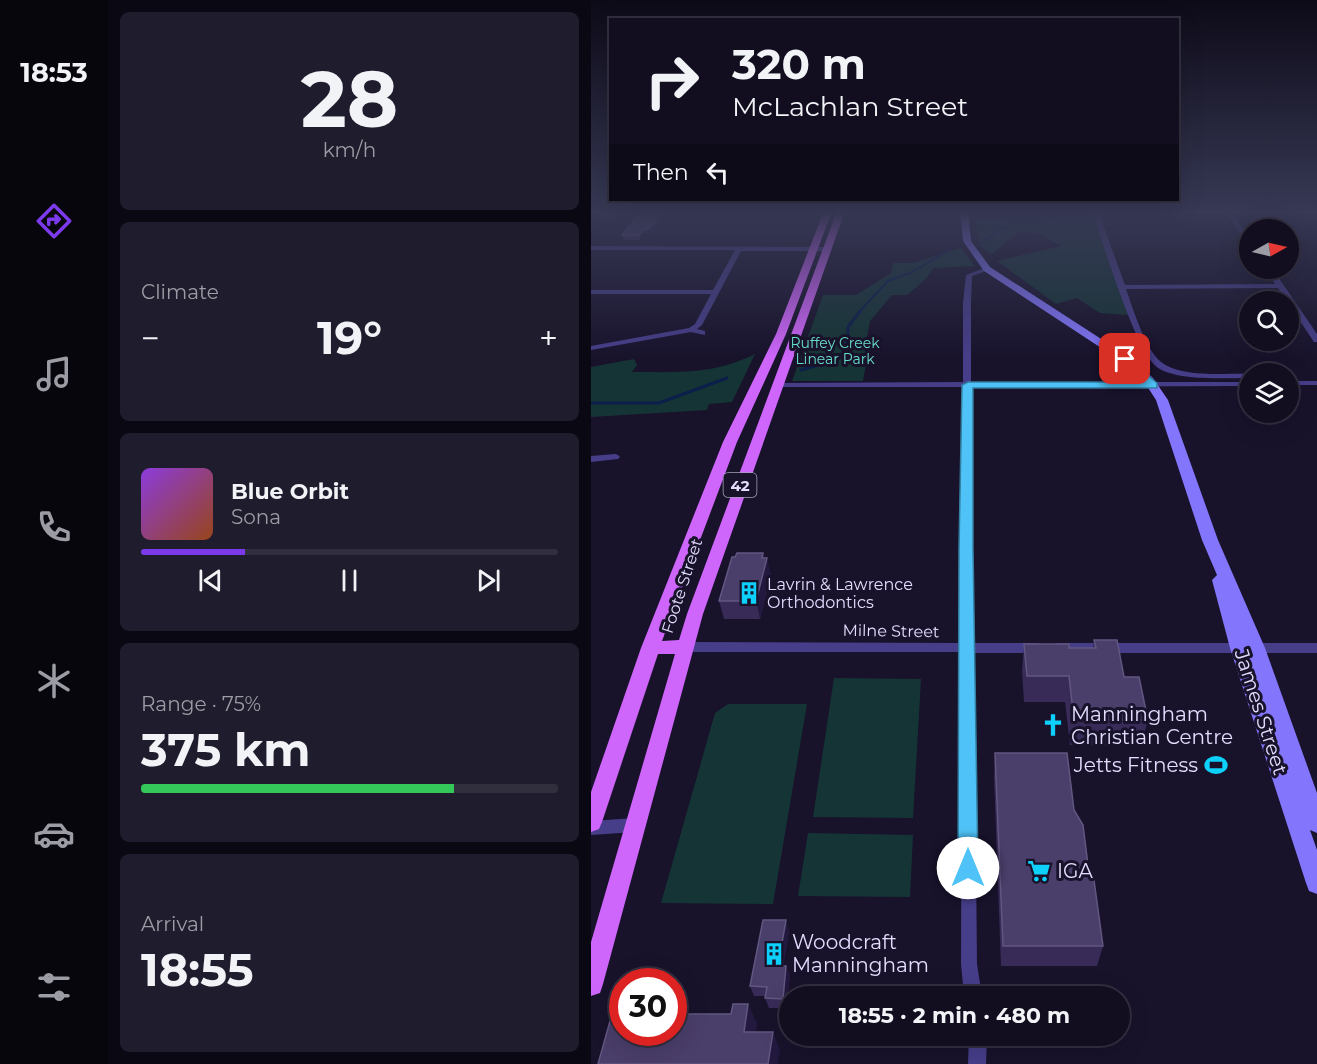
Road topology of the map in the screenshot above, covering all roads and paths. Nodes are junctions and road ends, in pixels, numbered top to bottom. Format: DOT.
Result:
graph roads {
  1 [pos="732,261"];
  2 [pos="816,261"];
  3 [pos="817,261"];
  4 [pos="982,261"];
  5 [pos="1113,261"];
  6 [pos="987,268"];
  7 [pos="1275,279"];
  8 [pos="1280,286"];
  9 [pos="1123,287"];
  10 [pos="716,291"];
  11 [pos="591,292"];
  12 [pos="691,330"];
  13 [pos="702,333"];
  14 [pos="1317,340"];
  15 [pos="591,348"];
  16 [pos="1239,376"];
  17 [pos="1299,383"];
  18 [pos="1317,383"];
  19 [pos="1239,384"];
  20 [pos="757,385"];
  21 [pos="778,385"];
  22 [pos="968,385"];
  23 [pos="1153,385"];
  24 [pos="615,457"];
  25 [pos="591,459"];
  26 [pos="685,647"];
  27 [pos="650,648"];
  28 [pos="967,648"];
  29 [pos="1248,648"];
  30 [pos="1317,648"];
  31 [pos="594,803"];
  32 [pos="591,822"];
  33 [pos="635,825"];
  34 [pos="591,828"];
  35 [pos="1312,832"];
  36 [pos="1317,883"];
  37 [pos="591,984"];
  38 [pos="972,986"];
  39 [pos="978,1046"];
  40 [pos="977,1064"];
  1 -- 10 [label="street"];
  2 -- 20 [label="main road, Foote Street / 42"];
  3 -- 21 [label="main road, Foote Street / 42"];
  4 -- 6 [label="main road"];
  5 -- 9 [label="street"];
  6 -- 22 [label="street"];
  6 -- 23 [label="main road"];
  7 -- 8 [label="street"];
  8 -- 9 [label="street"];
  8 -- 14 [label="street"];
  9 -- 16 [label="street"];
  10 -- 11 [label="street"];
  10 -- 12 [label="street"];
  12 -- 13 [label="street"];
  12 -- 15 [label="street"];
  17 -- 18 [label="street"];
  19 -- 23 [label="street"];
  20 -- 21 [label="main road"];
  20 -- 27 [label="main road, Foote Street / 42"];
  21 -- 22 [label="street"];
  21 -- 26 [label="main road, Foote Street / 42"];
  22 -- 23 [label="street"];
  22 -- 28 [label="street"];
  23 -- 29 [label="main road, James Street"];
  24 -- 25 [label="street"];
  26 -- 27 [label="main road"];
  26 -- 28 [label="street, Milne Street"];
  26 -- 33 [label="main road, Foote Street / 42"];
  27 -- 31 [label="main road, Foote Street / 42"];
  28 -- 29 [label="street, Milne Street"];
  28 -- 38 [label="street"];
  29 -- 30 [label="street, Milne Street"];
  29 -- 35 [label="main road, James Street"];
  31 -- 32 [label="main road, Foote Street / 42"];
  33 -- 34 [label="street"];
  33 -- 37 [label="main road, Foote Street / 42"];
  35 -- 36 [label="main road, James Street"];
  39 -- 40 [label="street"];
}
